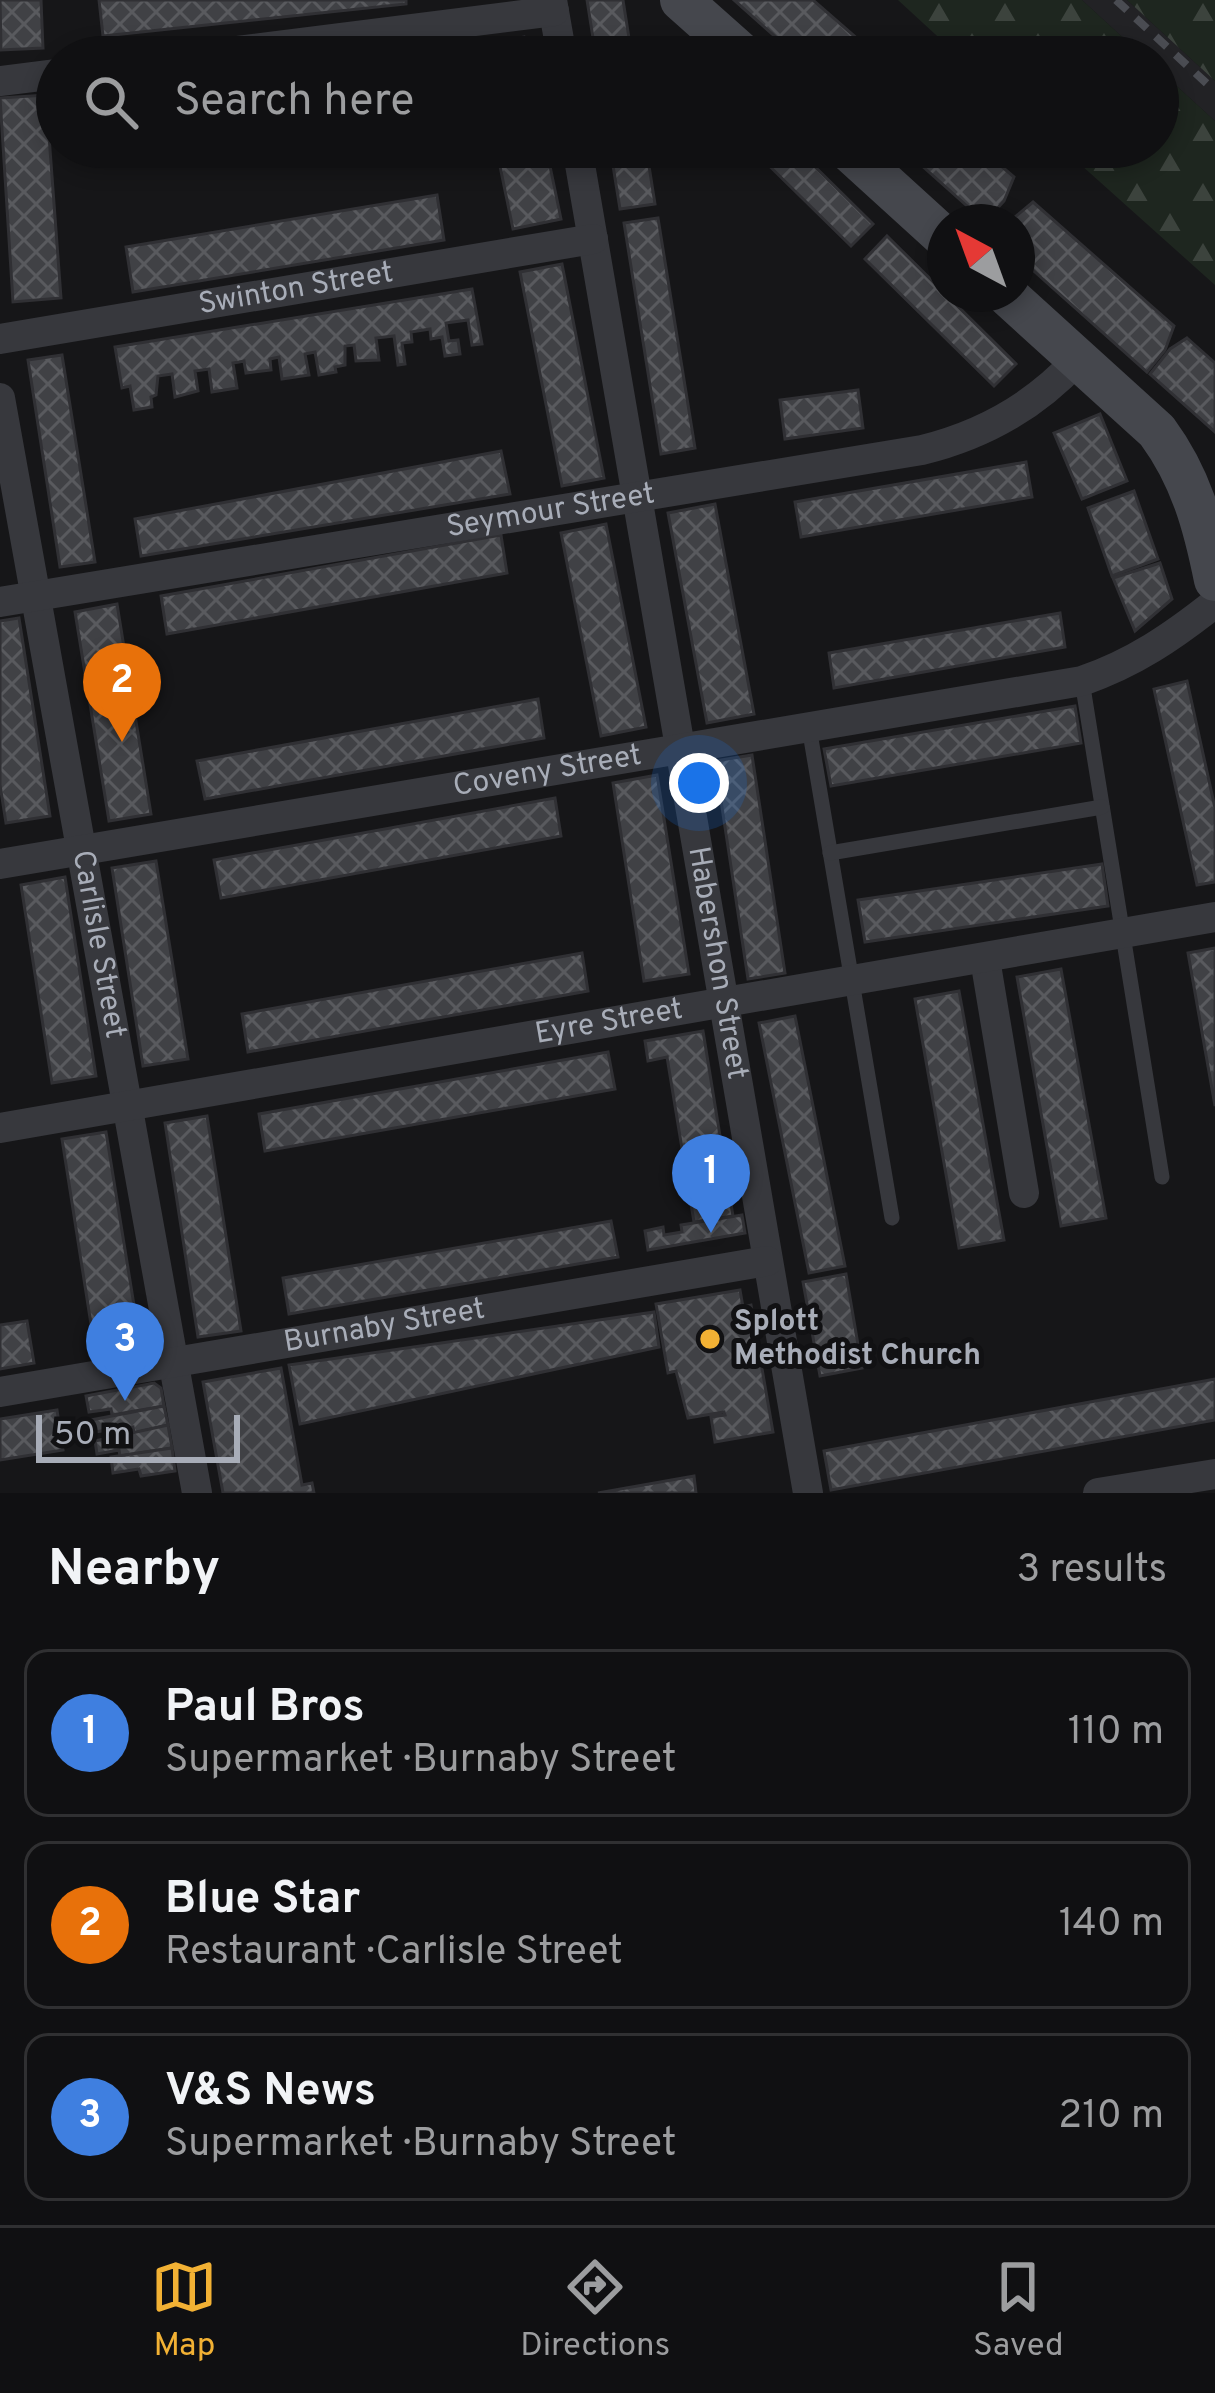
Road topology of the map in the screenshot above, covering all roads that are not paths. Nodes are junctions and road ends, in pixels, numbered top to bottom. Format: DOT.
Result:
graph roads {
  1 [pos="681,0"];
  2 [pos="553,5"];
  3 [pos="336,36"];
  4 [pos="558,36"];
  5 [pos="721,36"];
  6 [pos="36,77"];
  7 [pos="0,81"];
  8 [pos="581,168"];
  9 [pos="868,168"];
  10 [pos="927,222"];
  11 [pos="593,239"];
  12 [pos="1025,312"];
  13 [pos="0,339"];
  14 [pos="1077,360"];
  15 [pos="0,398"];
  16 [pos="636,497"];
  17 [pos="1215,580"];
  18 [pos="36,596"];
  19 [pos="0,602"];
  20 [pos="1215,602"];
  21 [pos="1082,681"];
  22 [pos="809,727"];
  23 [pos="679,748"];
  24 [pos="1102,807"];
  25 [pos="81,850"];
  26 [pos="830,854"];
  27 [pos="0,864"];
  28 [pos="1215,917"];
  29 [pos="1124,934"];
  30 [pos="985,959"];
  31 [pos="852,983"];
  32 [pos="723,1004"];
  33 [pos="129,1107"];
  34 [pos="0,1128"];
  35 [pos="1162,1177"];
  36 [pos="1024,1193"];
  37 [pos="892,1218"];
  38 [pos="767,1261"];
  39 [pos="173,1362"];
  40 [pos="0,1392"];
  41 [pos="1215,1474"];
  42 [pos="189,1492"];
  43 [pos="808,1493"];
  44 [pos="1098,1493"];
  1 -- 5 [label="street"];
  2 -- 3 [label="street"];
  2 -- 4 [label="street"];
  6 -- 7 [label="street"];
  8 -- 11 [label="street, Habershon Street"];
  9 -- 10 [label="street"];
  11 -- 13 [label="street, Swinton Street"];
  11 -- 16 [label="street, Habershon Street"];
  12 -- 14 [label="street"];
  14 -- 16 [label="street, Seymour Street"];
  14 -- 17 [label="street"];
  15 -- 18 [label="street, Carlisle Street"];
  16 -- 18 [label="street, Seymour Street"];
  16 -- 23 [label="street, Habershon Street"];
  18 -- 19 [label="street, Seymour Street"];
  18 -- 25 [label="street, Carlisle Street"];
  20 -- 21 [label="street, Coveny Street"];
  21 -- 22 [label="street, Coveny Street"];
  21 -- 24 [label="lane"];
  22 -- 23 [label="street, Coveny Street"];
  22 -- 26 [label="lane"];
  23 -- 25 [label="street, Coveny Street"];
  23 -- 32 [label="street, Habershon Street"];
  24 -- 26 [label="lane"];
  24 -- 29 [label="lane"];
  25 -- 27 [label="street, Coveny Street"];
  25 -- 33 [label="street, Carlisle Street"];
  26 -- 31 [label="lane"];
  28 -- 29 [label="street, Eyre Street"];
  29 -- 30 [label="street, Eyre Street"];
  29 -- 35 [label="lane"];
  30 -- 31 [label="street, Eyre Street"];
  30 -- 36 [label="street"];
  31 -- 32 [label="street, Eyre Street"];
  31 -- 37 [label="lane"];
  32 -- 33 [label="street, Eyre Street"];
  32 -- 38 [label="street, Habershon Street"];
  33 -- 34 [label="street, Eyre Street"];
  33 -- 39 [label="street, Carlisle Street"];
  38 -- 39 [label="street, Burnaby Street"];
  38 -- 43 [label="street, Habershon Street"];
  39 -- 40 [label="street, Burnaby Street"];
  39 -- 42 [label="street, Carlisle Street"];
  41 -- 44 [label="street"];
}
